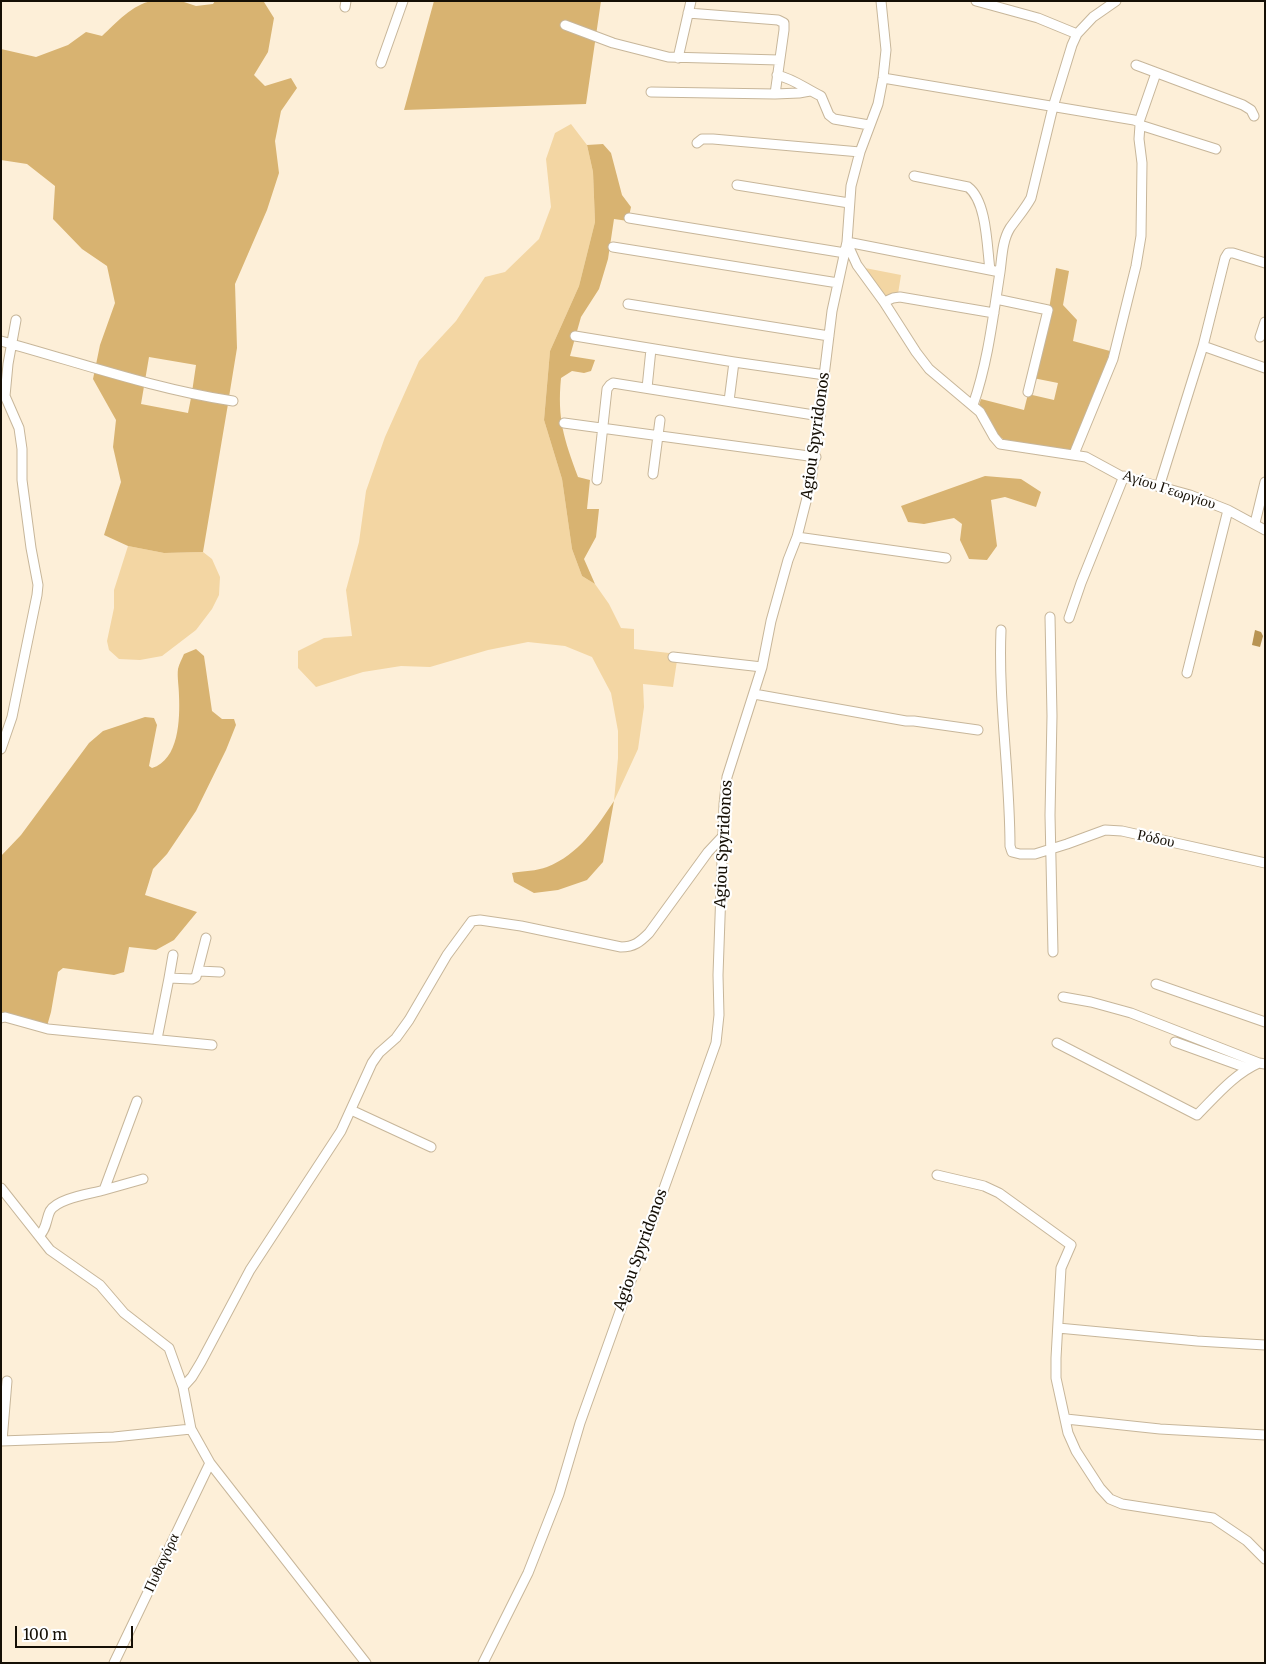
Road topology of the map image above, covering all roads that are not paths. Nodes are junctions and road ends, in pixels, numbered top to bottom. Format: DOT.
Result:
graph roads {
  1 [pos="403,1"];
  2 [pos="691,1"];
  3 [pos="882,1"];
  4 [pos="978,1"];
  5 [pos="1116,1"];
  6 [pos="688,14"];
  7 [pos="565,25"];
  8 [pos="1077,34"];
  9 [pos="678,58"];
  10 [pos="779,60"];
  11 [pos="381,63"];
  12 [pos="1136,65"];
  13 [pos="1156,73"];
  14 [pos="777,75"];
  15 [pos="882,78"];
  16 [pos="810,91"];
  17 [pos="651,92"];
  18 [pos="775,94"];
  19 [pos="1053,107"];
  20 [pos="1254,116"];
  21 [pos="1139,124"];
  22 [pos="869,125"];
  23 [pos="697,143"];
  24 [pos="1216,149"];
  25 [pos="860,152"];
  26 [pos="914,176"];
  27 [pos="737,184"];
  28 [pos="849,203"];
  29 [pos="629,218"];
  30 [pos="847,242"];
  31 [pos="613,247"];
  32 [pos="844,257"];
  33 [pos="1265,263"];
  34 [pos="857,265"];
  35 [pos="990,270"];
  36 [pos="1000,272"];
  37 [pos="838,283"];
  38 [pos="996,299"];
  39 [pos="884,302"];
  40 [pos="628,304"];
  41 [pos="994,313"];
  42 [pos="16,320"];
  43 [pos="1265,322"];
  44 [pos="576,336"];
  45 [pos="829,336"];
  46 [pos="1260,337"];
  47 [pos="1,341"];
  48 [pos="11,343"];
  49 [pos="1203,346"];
  50 [pos="651,349"];
  51 [pos="734,362"];
  52 [pos="1265,368"];
  53 [pos="825,375"];
  54 [pos="647,388"];
  55 [pos="1028,392"];
  56 [pos="233,401"];
  57 [pos="729,401"];
  58 [pos="973,405"];
  59 [pos="820,416"];
  60 [pos="660,420"];
  61 [pos="564,423"];
  62 [pos="603,427"];
  63 [pos="658,435"];
  64 [pos="1074,454"];
  65 [pos="816,457"];
  66 [pos="653,474"];
  67 [pos="1124,476"];
  68 [pos="597,480"];
  69 [pos="1265,482"];
  70 [pos="1158,487"];
  71 [pos="1228,510"];
  72 [pos="1255,523"];
  73 [pos="1265,530"];
  74 [pos="797,537"];
  75 [pos="946,558"];
  76 [pos="1050,617"];
  77 [pos="1069,618"];
  78 [pos="1001,630"];
  79 [pos="673,657"];
  80 [pos="762,667"];
  81 [pos="1187,673"];
  82 [pos="754,694"];
  83 [pos="978,730"];
  84 [pos="1,749"];
  85 [pos="723,836"];
  86 [pos="1050,850"];
  87 [pos="1265,863"];
  88 [pos="206,938"];
  89 [pos="1054,952"];
  90 [pos="173,955"];
  91 [pos="199,971"];
  92 [pos="220,972"];
  93 [pos="169,978"];
  94 [pos="1156,984"];
  95 [pos="1063,997"];
  96 [pos="1,1018"];
  97 [pos="1265,1022"];
  98 [pos="157,1039"];
  99 [pos="1174,1042"];
  100 [pos="1057,1044"];
  101 [pos="212,1045"];
  102 [pos="1262,1064"];
  103 [pos="1247,1068"];
  104 [pos="137,1101"];
  105 [pos="351,1110"];
  106 [pos="431,1147"];
  107 [pos="937,1175"];
  108 [pos="143,1179"];
  109 [pos="1,1188"];
  110 [pos="104,1190"];
  111 [pos="39,1236"];
  112 [pos="1058,1328"];
  113 [pos="1265,1345"];
  114 [pos="7,1381"];
  115 [pos="183,1387"];
  116 [pos="1066,1419"];
  117 [pos="191,1429"];
  118 [pos="1265,1435"];
  119 [pos="2,1441"];
  120 [pos="210,1462"];
  121 [pos="1265,1559"];
  122 [pos="114,1663"];
  123 [pos="366,1663"];
  124 [pos="483,1663"];
  1 -- 11 [label="street"];
  2 -- 6 [label="street"];
  3 -- 15 [label="street, Agiou Spyridonos"];
  4 -- 8 [label="street"];
  5 -- 8 [label="street"];
  6 -- 9 [label="street"];
  6 -- 10 [label="street"];
  7 -- 9 [label="street"];
  8 -- 19 [label="street"];
  9 -- 10 [label="street"];
  10 -- 14 [label="street"];
  12 -- 13 [label="street"];
  13 -- 20 [label="street"];
  13 -- 21 [label="street"];
  14 -- 16 [label="street"];
  14 -- 18 [label="street"];
  15 -- 19 [label="street"];
  15 -- 22 [label="street, Agiou Spyridonos"];
  16 -- 18 [label="street"];
  16 -- 22 [label="street"];
  17 -- 18 [label="street"];
  19 -- 21 [label="street"];
  19 -- 36 [label="street"];
  21 -- 24 [label="street"];
  21 -- 64 [label="street"];
  22 -- 25 [label="street, Agiou Spyridonos"];
  23 -- 25 [label="street"];
  25 -- 28 [label="street, Agiou Spyridonos"];
  26 -- 35 [label="street"];
  27 -- 28 [label="street"];
  28 -- 30 [label="street, Agiou Spyridonos"];
  29 -- 32 [label="street"];
  30 -- 32 [label="street, Agiou Spyridonos"];
  30 -- 34 [label="street, Αγίου Γεωργίου"];
  30 -- 35 [label="street"];
  31 -- 37 [label="street"];
  32 -- 34 [label="street"];
  32 -- 37 [label="street, Agiou Spyridonos"];
  33 -- 49 [label="street"];
  34 -- 39 [label="street, Αγίου Γεωργίου"];
  35 -- 36 [label="street"];
  36 -- 38 [label="street"];
  37 -- 45 [label="street, Agiou Spyridonos"];
  38 -- 41 [label="street"];
  38 -- 55 [label="street"];
  39 -- 41 [label="street"];
  39 -- 58 [label="street, Αγίου Γεωργίου"];
  40 -- 45 [label="street"];
  41 -- 58 [label="street"];
  42 -- 48 [label="street"];
  43 -- 46 [label="street"];
  44 -- 50 [label="street"];
  45 -- 53 [label="street, Agiou Spyridonos"];
  47 -- 48 [label="street"];
  48 -- 56 [label="street"];
  48 -- 84 [label="street"];
  49 -- 52 [label="street"];
  49 -- 70 [label="street"];
  50 -- 51 [label="street"];
  50 -- 54 [label="street"];
  51 -- 53 [label="street"];
  51 -- 57 [label="street"];
  53 -- 59 [label="street, Agiou Spyridonos"];
  54 -- 57 [label="street"];
  54 -- 62 [label="street"];
  57 -- 59 [label="street"];
  58 -- 64 [label="street, Αγίου Γεωργίου"];
  59 -- 65 [label="street, Agiou Spyridonos"];
  60 -- 63 [label="street"];
  61 -- 62 [label="street"];
  62 -- 63 [label="street"];
  62 -- 68 [label="street"];
  63 -- 65 [label="street"];
  63 -- 66 [label="street"];
  64 -- 67 [label="street, Αγίου Γεωργίου"];
  65 -- 74 [label="street, Agiou Spyridonos"];
  67 -- 70 [label="street, Αγίου Γεωργίου"];
  67 -- 77 [label="street"];
  69 -- 72 [label="street"];
  70 -- 71 [label="street, Αγίου Γεωργίου"];
  71 -- 72 [label="street, Αγίου Γεωργίου"];
  71 -- 81 [label="street"];
  72 -- 73 [label="street, Αγίου Γεωργίου"];
  74 -- 75 [label="street"];
  74 -- 80 [label="street, Agiou Spyridonos"];
  76 -- 86 [label="street"];
  78 -- 86 [label="street, Ρόδου"];
  79 -- 80 [label="street"];
  80 -- 82 [label="street, Agiou Spyridonos"];
  82 -- 83 [label="street"];
  82 -- 85 [label="street, Agiou Spyridonos"];
  85 -- 105 [label="street"];
  85 -- 124 [label="street, Agiou Spyridonos"];
  86 -- 87 [label="street, Ρόδου"];
  86 -- 89 [label="street"];
  88 -- 91 [label="street"];
  90 -- 93 [label="street"];
  91 -- 92 [label="street"];
  91 -- 93 [label="street"];
  93 -- 98 [label="street"];
  94 -- 97 [label="street"];
  95 -- 102 [label="street"];
  96 -- 98 [label="street"];
  98 -- 101 [label="street"];
  99 -- 103 [label="street"];
  100 -- 103 [label="street"];
  102 -- 103 [label="street"];
  104 -- 110 [label="street"];
  105 -- 106 [label="street"];
  105 -- 115 [label="street"];
  107 -- 112 [label="street"];
  108 -- 110 [label="street"];
  109 -- 111 [label="street"];
  110 -- 111 [label="street"];
  111 -- 115 [label="street"];
  112 -- 113 [label="street"];
  112 -- 116 [label="street"];
  114 -- 119 [label="street"];
  115 -- 117 [label="street"];
  116 -- 118 [label="street"];
  116 -- 121 [label="street"];
  117 -- 119 [label="street"];
  117 -- 120 [label="street"];
  120 -- 122 [label="street, Πυθαγόρα"];
  120 -- 123 [label="street"];
}
